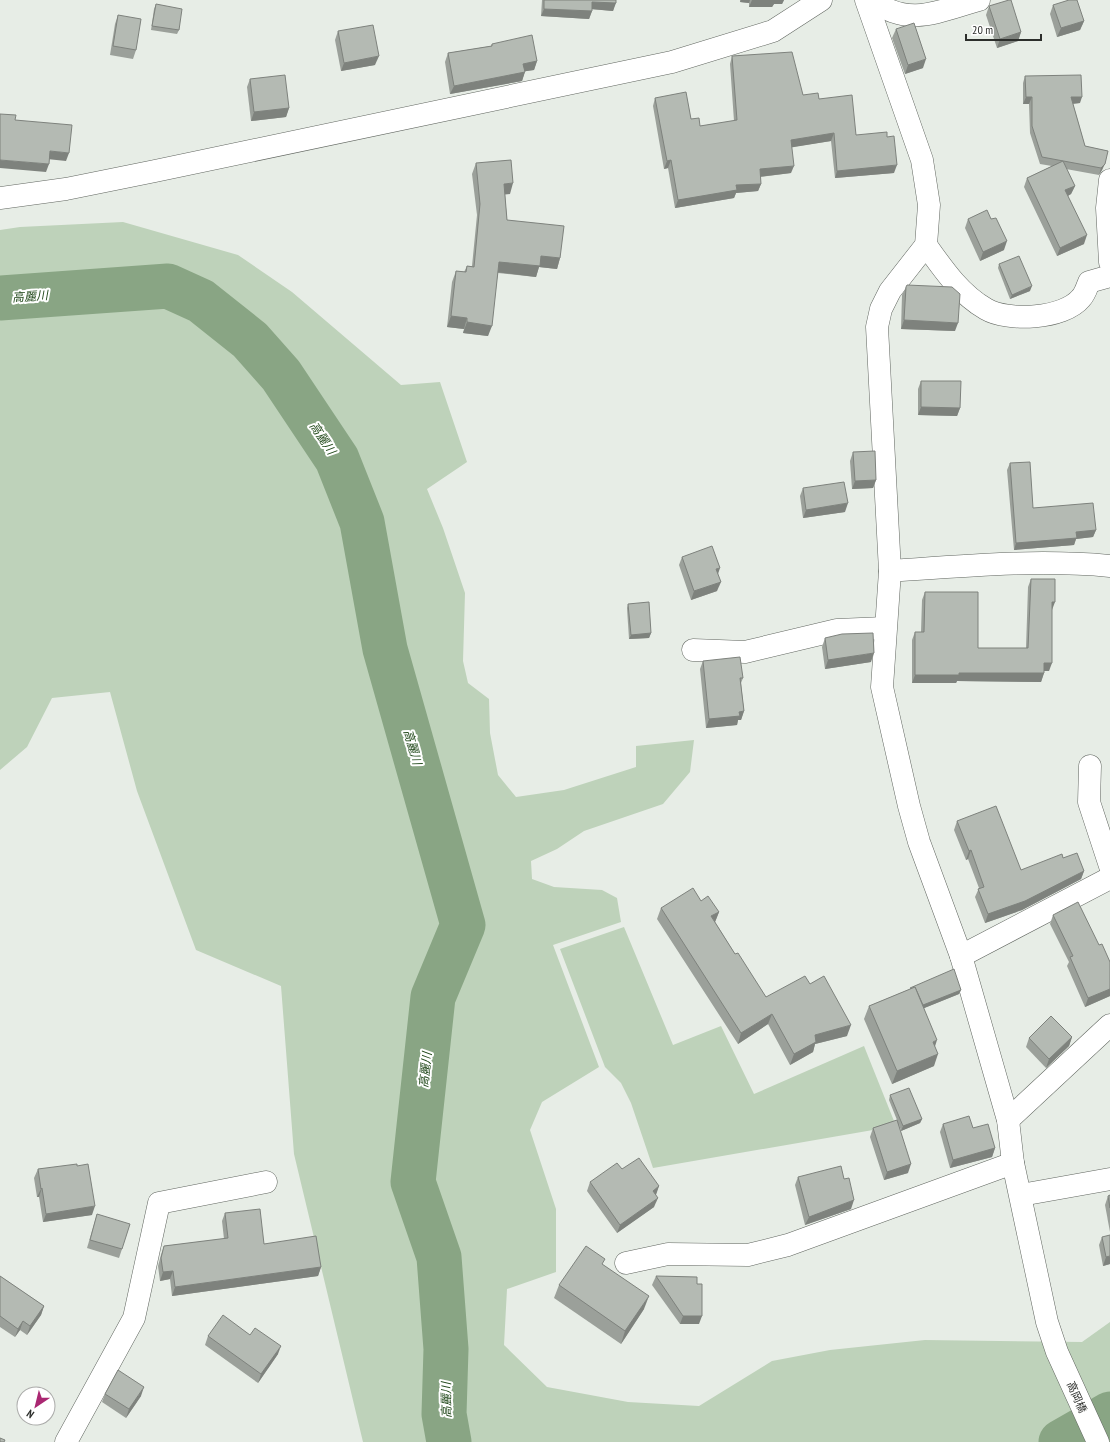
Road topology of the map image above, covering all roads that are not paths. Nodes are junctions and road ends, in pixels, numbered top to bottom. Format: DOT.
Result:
graph roads {
  1 [pos="821,0"];
  2 [pos="866,0"];
  3 [pos="872,0"];
  4 [pos="979,0"];
  5 [pos="1110,180"];
  6 [pos="0,198"];
  7 [pos="926,245"];
  8 [pos="1110,262"];
  9 [pos="1110,276"];
  10 [pos="1110,566"];
  11 [pos="890,571"];
  12 [pos="885,628"];
  13 [pos="694,650"];
  14 [pos="1090,766"];
  15 [pos="1110,866"];
  16 [pos="1110,878"];
  17 [pos="961,956"];
  18 [pos="1110,1025"];
  19 [pos="1008,1120"];
  20 [pos="1013,1163"];
  21 [pos="1110,1179"];
  22 [pos="266,1182"];
  23 [pos="1021,1195"];
  24 [pos="626,1263"];
  25 [pos="66,1442"];
  26 [pos="1098,1442"];
  1 -- 6 [label="street"];
  2 -- 7 [label="street"];
  3 -- 4 [label="street"];
  5 -- 8 [label="street"];
  7 -- 9 [label="street"];
  7 -- 11 [label="street, 高岡橋"];
  10 -- 11 [label="street"];
  11 -- 12 [label="street, 高岡橋"];
  12 -- 13 [label="street"];
  12 -- 17 [label="street, 高岡橋"];
  14 -- 15 [label="street"];
  16 -- 17 [label="street"];
  17 -- 19 [label="street, 高岡橋"];
  18 -- 19 [label="street"];
  19 -- 20 [label="street, 高岡橋"];
  20 -- 23 [label="street, 高岡橋"];
  20 -- 24 [label="street"];
  21 -- 23 [label="street"];
  22 -- 25 [label="street"];
  23 -- 26 [label="street, 高岡橋"];
}
